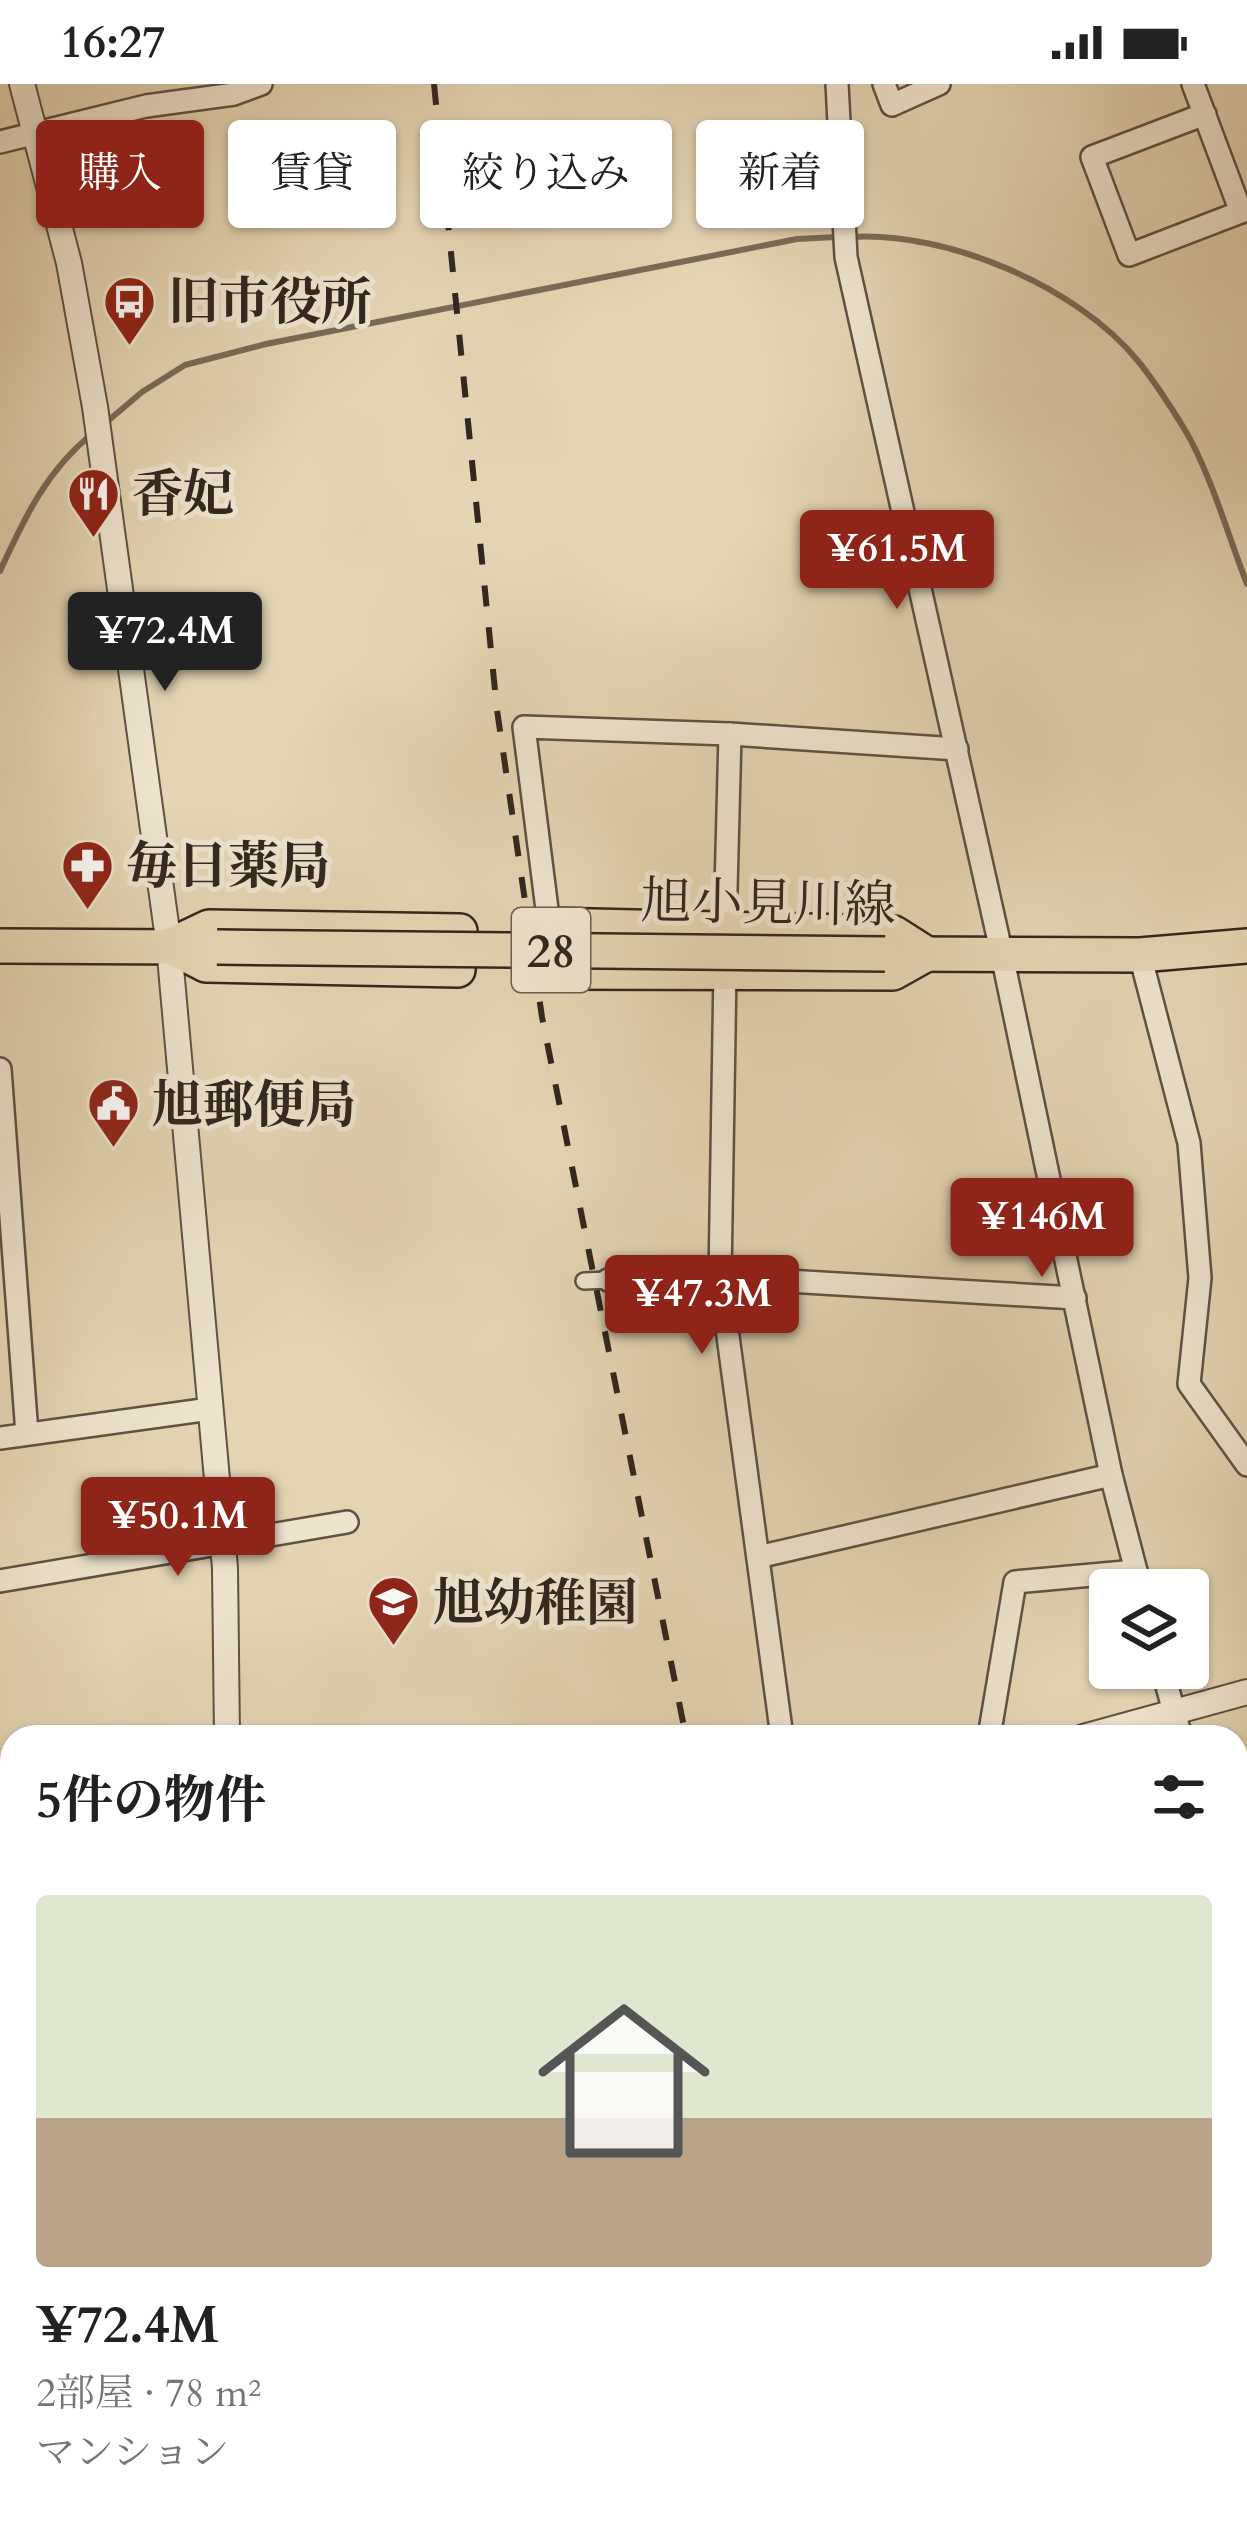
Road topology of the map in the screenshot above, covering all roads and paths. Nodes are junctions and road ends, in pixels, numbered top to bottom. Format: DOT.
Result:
graph roads {
  1 [pos="22,84"];
  2 [pos="261,84"];
  3 [pos="837,84"];
  4 [pos="884,84"];
  5 [pos="939,84"];
  6 [pos="1193,84"];
  7 [pos="1204,114"];
  8 [pos="85,120"];
  9 [pos="36,128"];
  10 [pos="36,131"];
  11 [pos="0,142"];
  12 [pos="61,228"];
  13 [pos="730,734"];
  14 [pos="957,748"];
  15 [pos="549,925"];
  16 [pos="725,929"];
  17 [pos="0,946"];
  18 [pos="169,946"];
  19 [pos="1247,946"];
  20 [pos="927,954"];
  21 [pos="1002,955"];
  22 [pos="1140,955"];
  23 [pos="725,971"];
  24 [pos="0,1069"];
  25 [pos="720,1277"];
  26 [pos="608,1280"];
  27 [pos="584,1281"];
  28 [pos="1075,1298"];
  29 [pos="210,1409"];
  30 [pos="27,1434"];
  31 [pos="0,1438"];
  32 [pos="1247,1465"];
  33 [pos="1111,1475"];
  34 [pos="347,1522"];
  35 [pos="223,1543"];
  36 [pos="758,1557"];
  37 [pos="1135,1569"];
  38 [pos="0,1581"];
  39 [pos="1089,1581"];
  40 [pos="1168,1689"];
  41 [pos="1247,1692"];
  42 [pos="1174,1710"];
  43 [pos="227,1725"];
  44 [pos="780,1725"];
  45 [pos="991,1725"];
  46 [pos="1123,1725"];
  47 [pos="1178,1725"];
  1 -- 9 [label="street"];
  2 -- 8 [label="street"];
  3 -- 14 [label="street"];
  4 -- 5 [label="street"];
  6 -- 7 [label="street"];
  7 -- 7 [label="street"];
  10 -- 11 [label="street"];
  12 -- 18 [label="street"];
  13 -- 14 [label="street"];
  13 -- 15 [label="street"];
  13 -- 16 [label="street"];
  14 -- 21 [label="street"];
  15 -- 16 [label="main road"];
  15 -- 23 [label="main road"];
  16 -- 20 [label="main road"];
  17 -- 18 [label="main road, 旭小見川線 / 28"];
  18 -- 18 [label="main road"];
  18 -- 20 [label="main road, 旭小見川線 / 28, bridge"];
  18 -- 29 [label="street"];
  19 -- 22 [label="main road, 旭小見川線 / 28"];
  20 -- 21 [label="main road, 旭小見川線 / 28"];
  20 -- 23 [label="main road"];
  21 -- 22 [label="main road, 旭小見川線 / 28"];
  21 -- 28 [label="street"];
  22 -- 32 [label="street"];
  23 -- 25 [label="street"];
  24 -- 30 [label="street"];
  25 -- 26 [label="street"];
  25 -- 28 [label="street"];
  25 -- 36 [label="street"];
  26 -- 27 [label="street"];
  28 -- 33 [label="street"];
  29 -- 30 [label="street"];
  29 -- 35 [label="street"];
  30 -- 31 [label="street"];
  33 -- 36 [label="street"];
  33 -- 37 [label="street"];
  34 -- 35 [label="street"];
  35 -- 38 [label="street"];
  35 -- 43 [label="street"];
  36 -- 44 [label="street"];
  39 -- 45 [label="street"];
  40 -- 42 [label="street"];
  41 -- 42 [label="street"];
  42 -- 46 [label="street"];
  42 -- 47 [label="street"];
}
